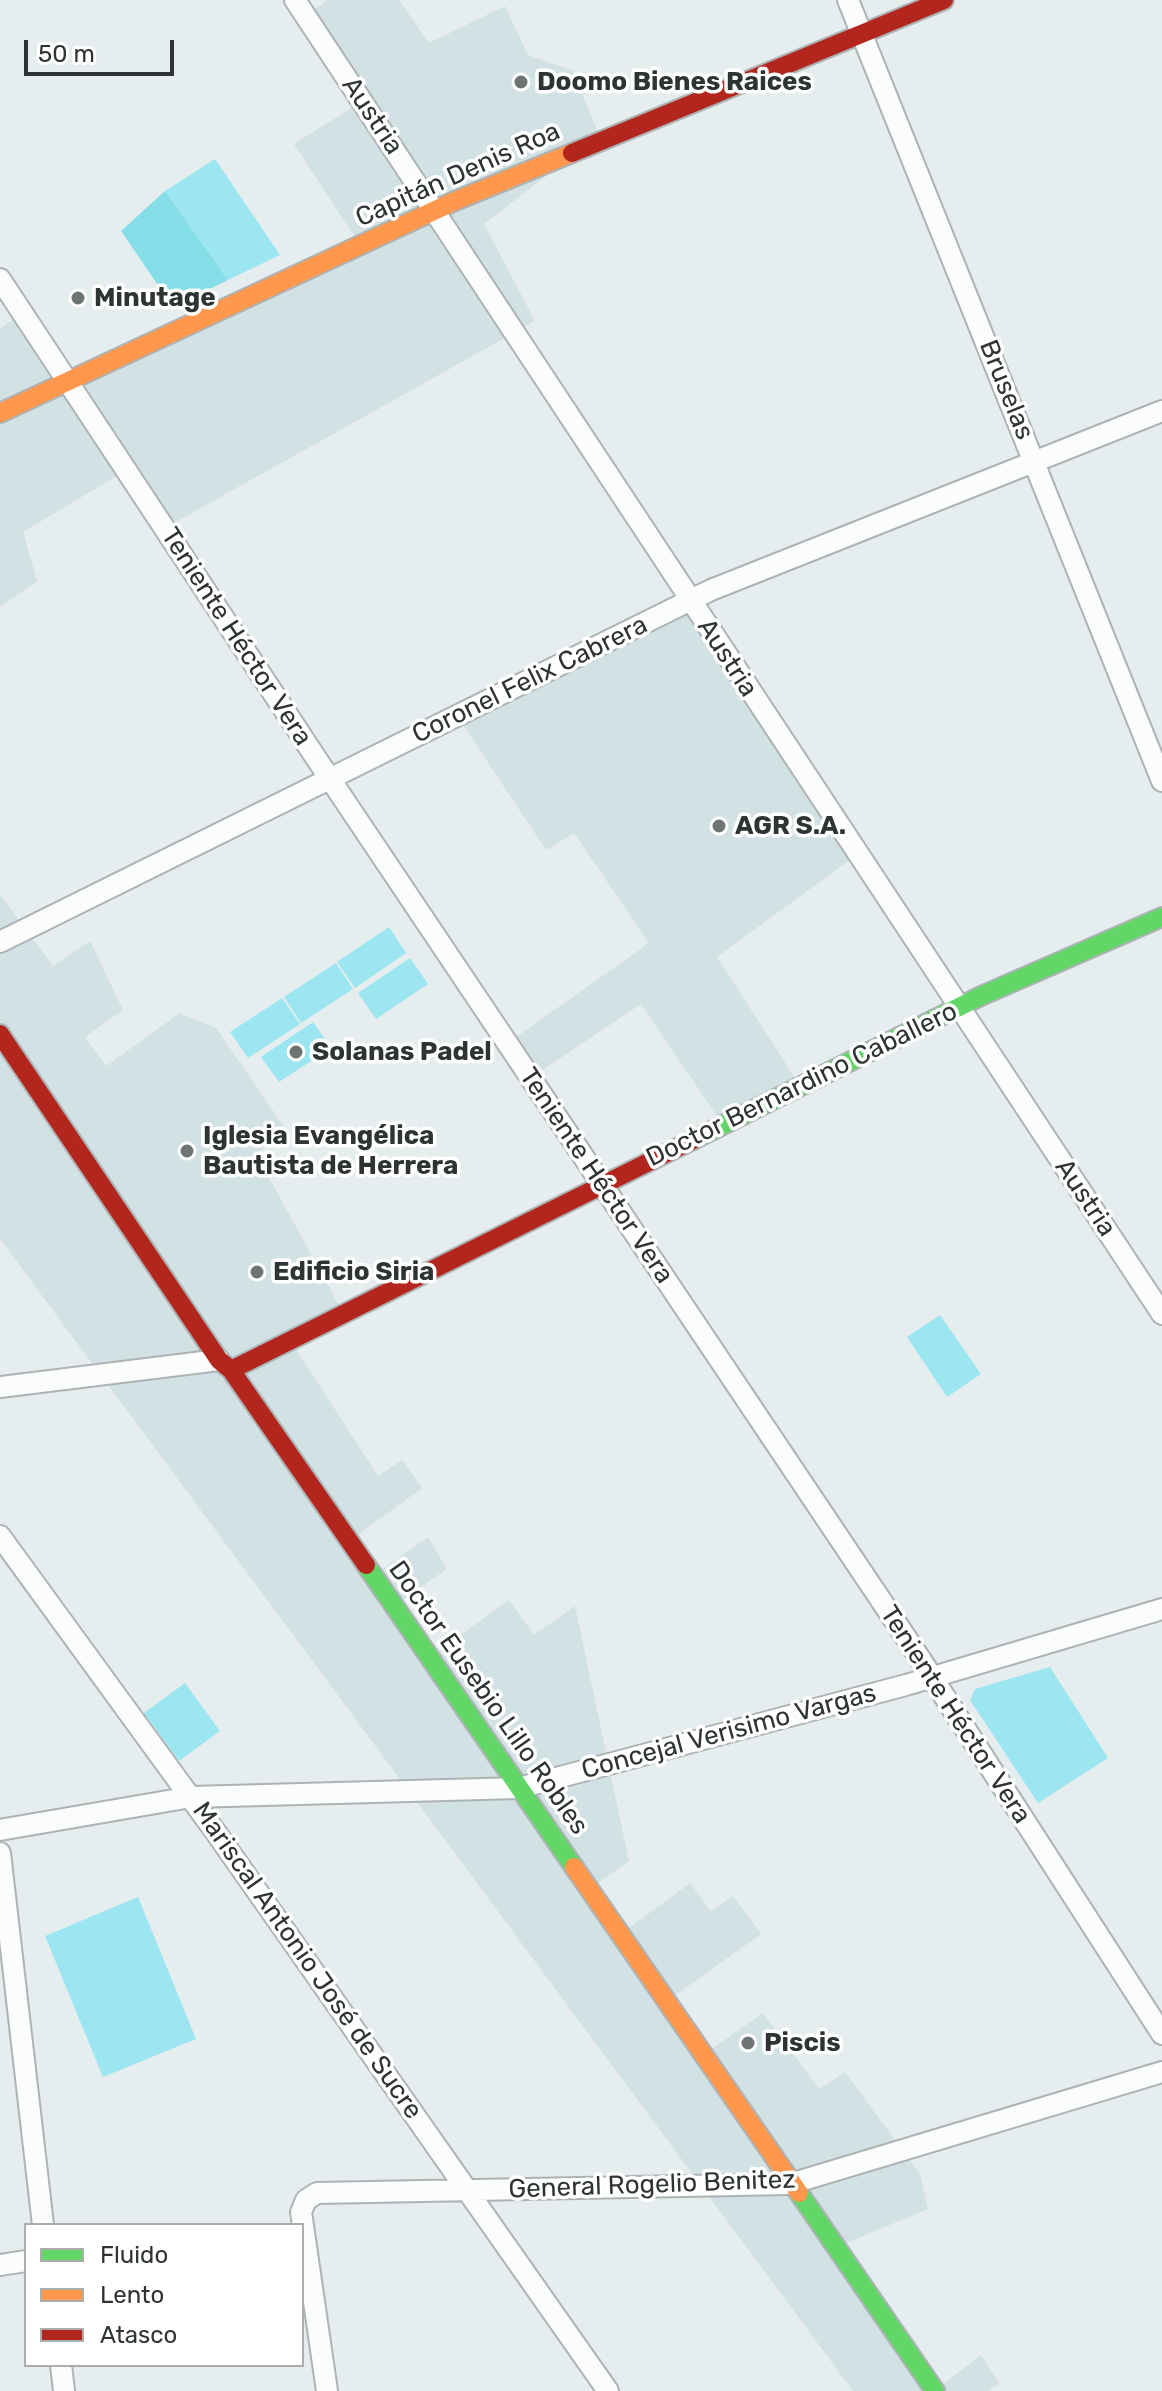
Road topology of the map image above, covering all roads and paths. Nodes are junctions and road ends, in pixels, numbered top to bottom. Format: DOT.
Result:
graph roads {
  1 [pos="295,0"];
  2 [pos="848,0"];
  3 [pos="944,0"];
  4 [pos="861,33"];
  5 [pos="435,211"];
  6 [pos="0,279"];
  7 [pos="69,382"];
  8 [pos="1162,411"];
  9 [pos="0,413"];
  10 [pos="1035,461"];
  11 [pos="689,601"];
  12 [pos="329,779"];
  13 [pos="1162,781"];
  14 [pos="1162,917"];
  15 [pos="0,942"];
  16 [pos="958,1008"];
  17 [pos="0,1034"];
  18 [pos="602,1185"];
  19 [pos="1162,1314"];
  20 [pos="225,1365"];
  21 [pos="0,1387"];
  22 [pos="0,1536"];
  23 [pos="1162,1609"];
  24 [pos="931,1678"];
  25 [pos="519,1788"];
  26 [pos="191,1797"];
  27 [pos="0,1830"];
  28 [pos="0,1853"];
  29 [pos="1162,2034"];
  30 [pos="1162,2072"];
  31 [pos="790,2184"];
  32 [pos="471,2193"];
  33 [pos="43,2223"];
  34 [pos="303,2223"];
  35 [pos="304,2233"];
  36 [pos="24,2261"];
  37 [pos="0,2265"];
  38 [pos="61,2367"];
  39 [pos="64,2391"];
  40 [pos="327,2391"];
  41 [pos="608,2391"];
  42 [pos="935,2391"];
  1 -- 5 [label="street, Austria"];
  2 -- 4 [label="street, Bruselas"];
  3 -- 4 [label="main road, Capitán Denis Roa"];
  4 -- 5 [label="main road, Capitán Denis Roa"];
  4 -- 10 [label="street, Bruselas"];
  5 -- 7 [label="main road, Capitán Denis Roa"];
  5 -- 11 [label="street, Austria"];
  6 -- 7 [label="street, Teniente Héctor Vera"];
  7 -- 9 [label="main road, Capitán Denis Roa"];
  7 -- 12 [label="street, Teniente Héctor Vera"];
  8 -- 10 [label="street, Coronel Felix Cabrera"];
  10 -- 11 [label="street, Coronel Felix Cabrera"];
  10 -- 13 [label="street, Bruselas"];
  11 -- 12 [label="street, Coronel Felix Cabrera"];
  11 -- 16 [label="street, Austria"];
  12 -- 15 [label="street, Coronel Felix Cabrera"];
  12 -- 18 [label="street, Teniente Héctor Vera"];
  14 -- 16 [label="main road, Doctor Bernardino Caballero"];
  16 -- 18 [label="main road, Doctor Bernardino Caballero"];
  16 -- 19 [label="street, Austria"];
  17 -- 20 [label="main road, Doctor Eusebio Lillo Robles"];
  18 -- 20 [label="main road, Doctor Bernardino Caballero"];
  18 -- 24 [label="street, Teniente Héctor Vera"];
  20 -- 21 [label="street, Doctor Bernardino Caballero"];
  20 -- 25 [label="main road, Doctor Eusebio Lillo Robles"];
  22 -- 26 [label="street, Mariscal Antonio José de Sucre"];
  23 -- 24 [label="street, Concejal Verisimo Vargas"];
  24 -- 25 [label="street, Concejal Verisimo Vargas"];
  24 -- 29 [label="street, Teniente Héctor Vera"];
  25 -- 26 [label="street, Concejal Verisimo Vargas"];
  25 -- 31 [label="main road, Doctor Eusebio Lillo Robles"];
  26 -- 27 [label="street, Concejal Verisimo Vargas"];
  26 -- 32 [label="street, Mariscal Antonio José de Sucre"];
  28 -- 33 [label="street"];
  30 -- 31 [label="street, General Rogelio Benitez"];
  31 -- 32 [label="street, General Rogelio Benitez"];
  31 -- 42 [label="main road, Doctor Eusebio Lillo Robles"];
  32 -- 34 [label="street, General Rogelio Benitez"];
  32 -- 41 [label="street, Mariscal Antonio José de Sucre"];
  35 -- 40 [label="street, General Rogelio Benitez"];
  36 -- 37 [label="street"];
  38 -- 39 [label="street"];
}
